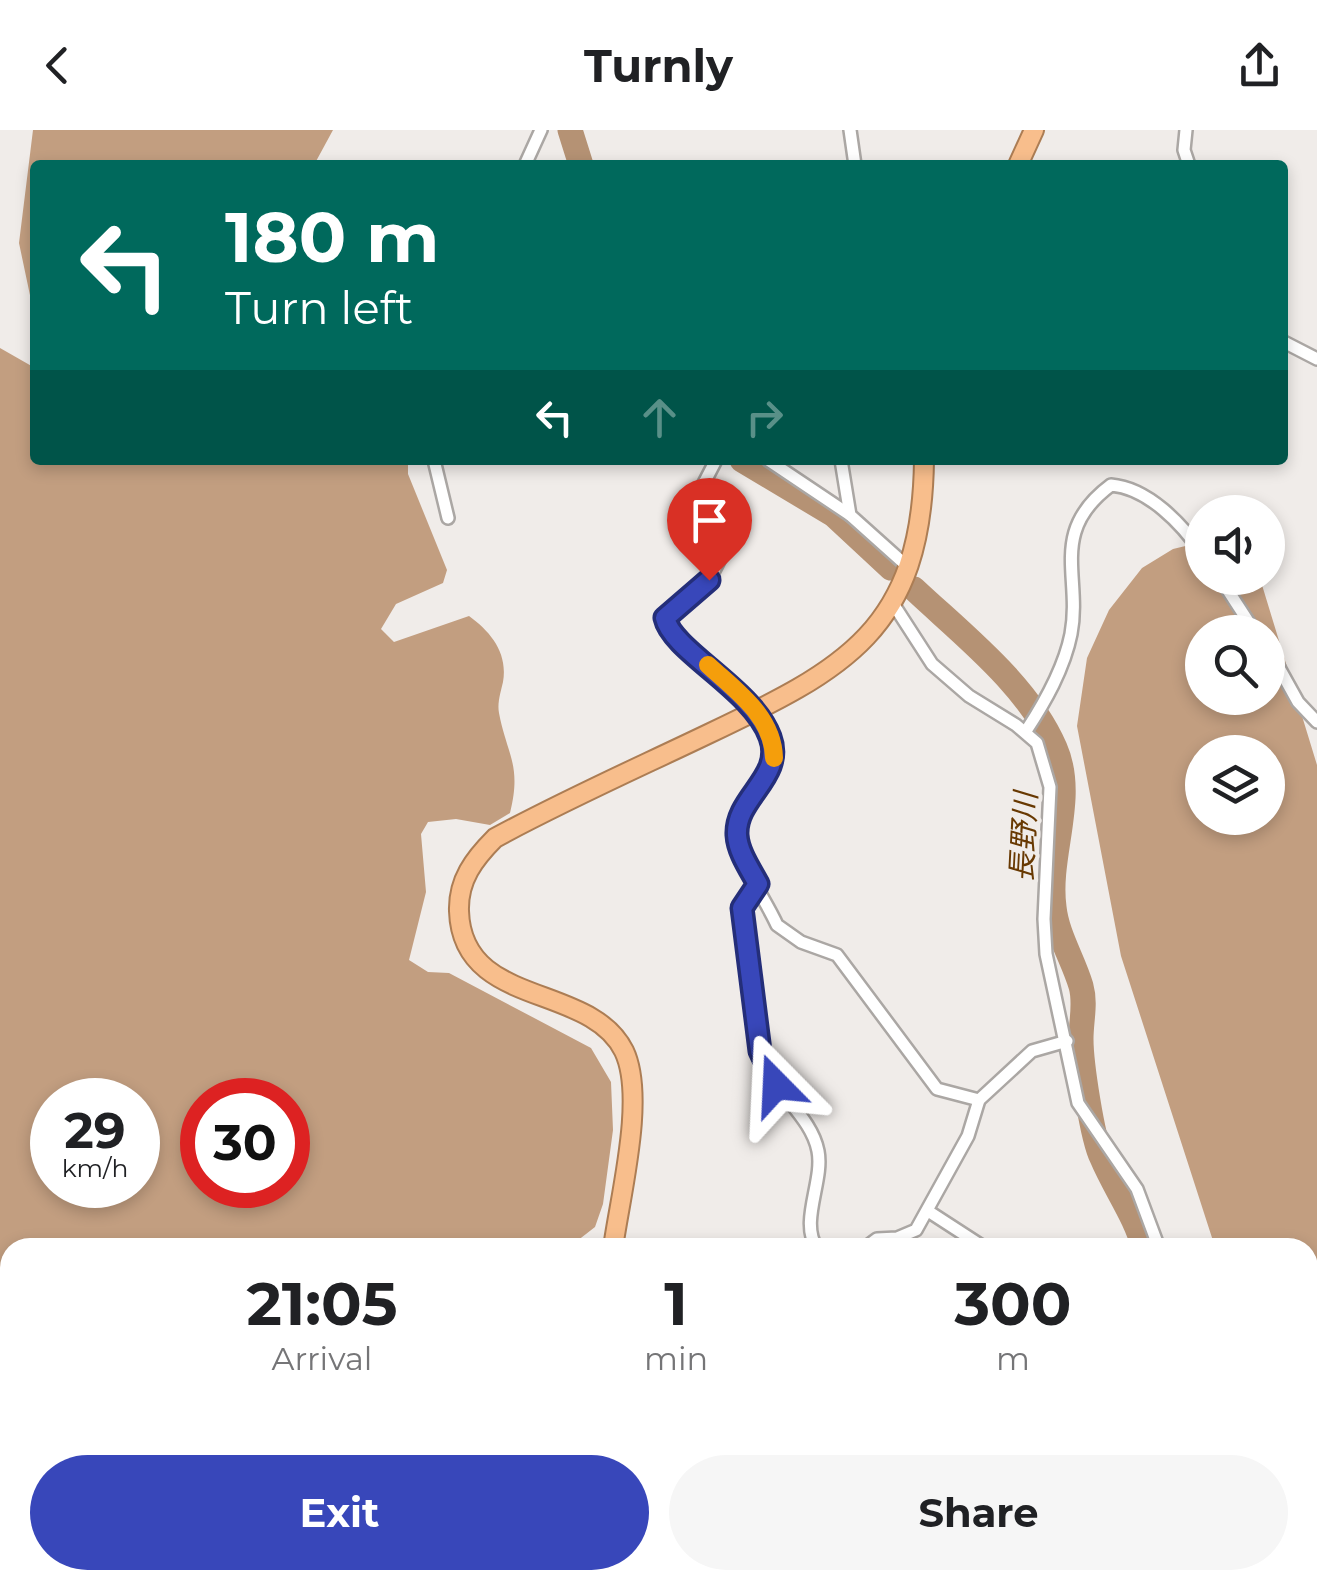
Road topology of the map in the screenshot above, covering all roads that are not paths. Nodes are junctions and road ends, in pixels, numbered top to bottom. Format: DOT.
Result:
graph roads {
  1 [pos="541,130"];
  2 [pos="850,130"];
  3 [pos="1034,130"];
  4 [pos="1186,130"];
  5 [pos="527,160"];
  6 [pos="853,160"];
  7 [pos="1020,160"];
  8 [pos="1187,160"];
  9 [pos="1288,344"];
  10 [pos="1317,359"];
  11 [pos="435,465"];
  12 [pos="713,465"];
  13 [pos="775,465"];
  14 [pos="842,465"];
  15 [pos="924,465"];
  16 [pos="850,515"];
  17 [pos="448,518"];
  18 [pos="1185,534"];
  19 [pos="908,567"];
  20 [pos="892,602"];
  21 [pos="1285,679"];
  22 [pos="758,710"];
  23 [pos="1317,722"];
  24 [pos="1026,732"];
  25 [pos="758,884"];
  26 [pos="1067,1042"];
  27 [pos="979,1100"];
  28 [pos="928,1210"];
  29 [pos="615,1238"];
  30 [pos="813,1238"];
  31 [pos="897,1238"];
  32 [pos="970,1238"];
  33 [pos="1156,1238"];
  1 -- 5 [label="street"];
  2 -- 6 [label="street"];
  3 -- 7 [label="highway"];
  4 -- 8 [label="street"];
  9 -- 10 [label="street"];
  11 -- 17 [label="street"];
  12 -- 22 [label="street"];
  13 -- 16 [label="street"];
  14 -- 16 [label="street"];
  15 -- 19 [label="highway"];
  16 -- 19 [label="street"];
  18 -- 24 [label="street"];
  19 -- 20 [label="highway"];
  20 -- 22 [label="highway"];
  20 -- 24 [label="street"];
  21 -- 23 [label="street"];
  22 -- 25 [label="street"];
  22 -- 29 [label="highway"];
  24 -- 26 [label="street"];
  25 -- 27 [label="street"];
  25 -- 30 [label="street"];
  26 -- 27 [label="street"];
  26 -- 33 [label="street"];
  27 -- 28 [label="street"];
  28 -- 31 [label="street"];
  28 -- 32 [label="street"];
}
